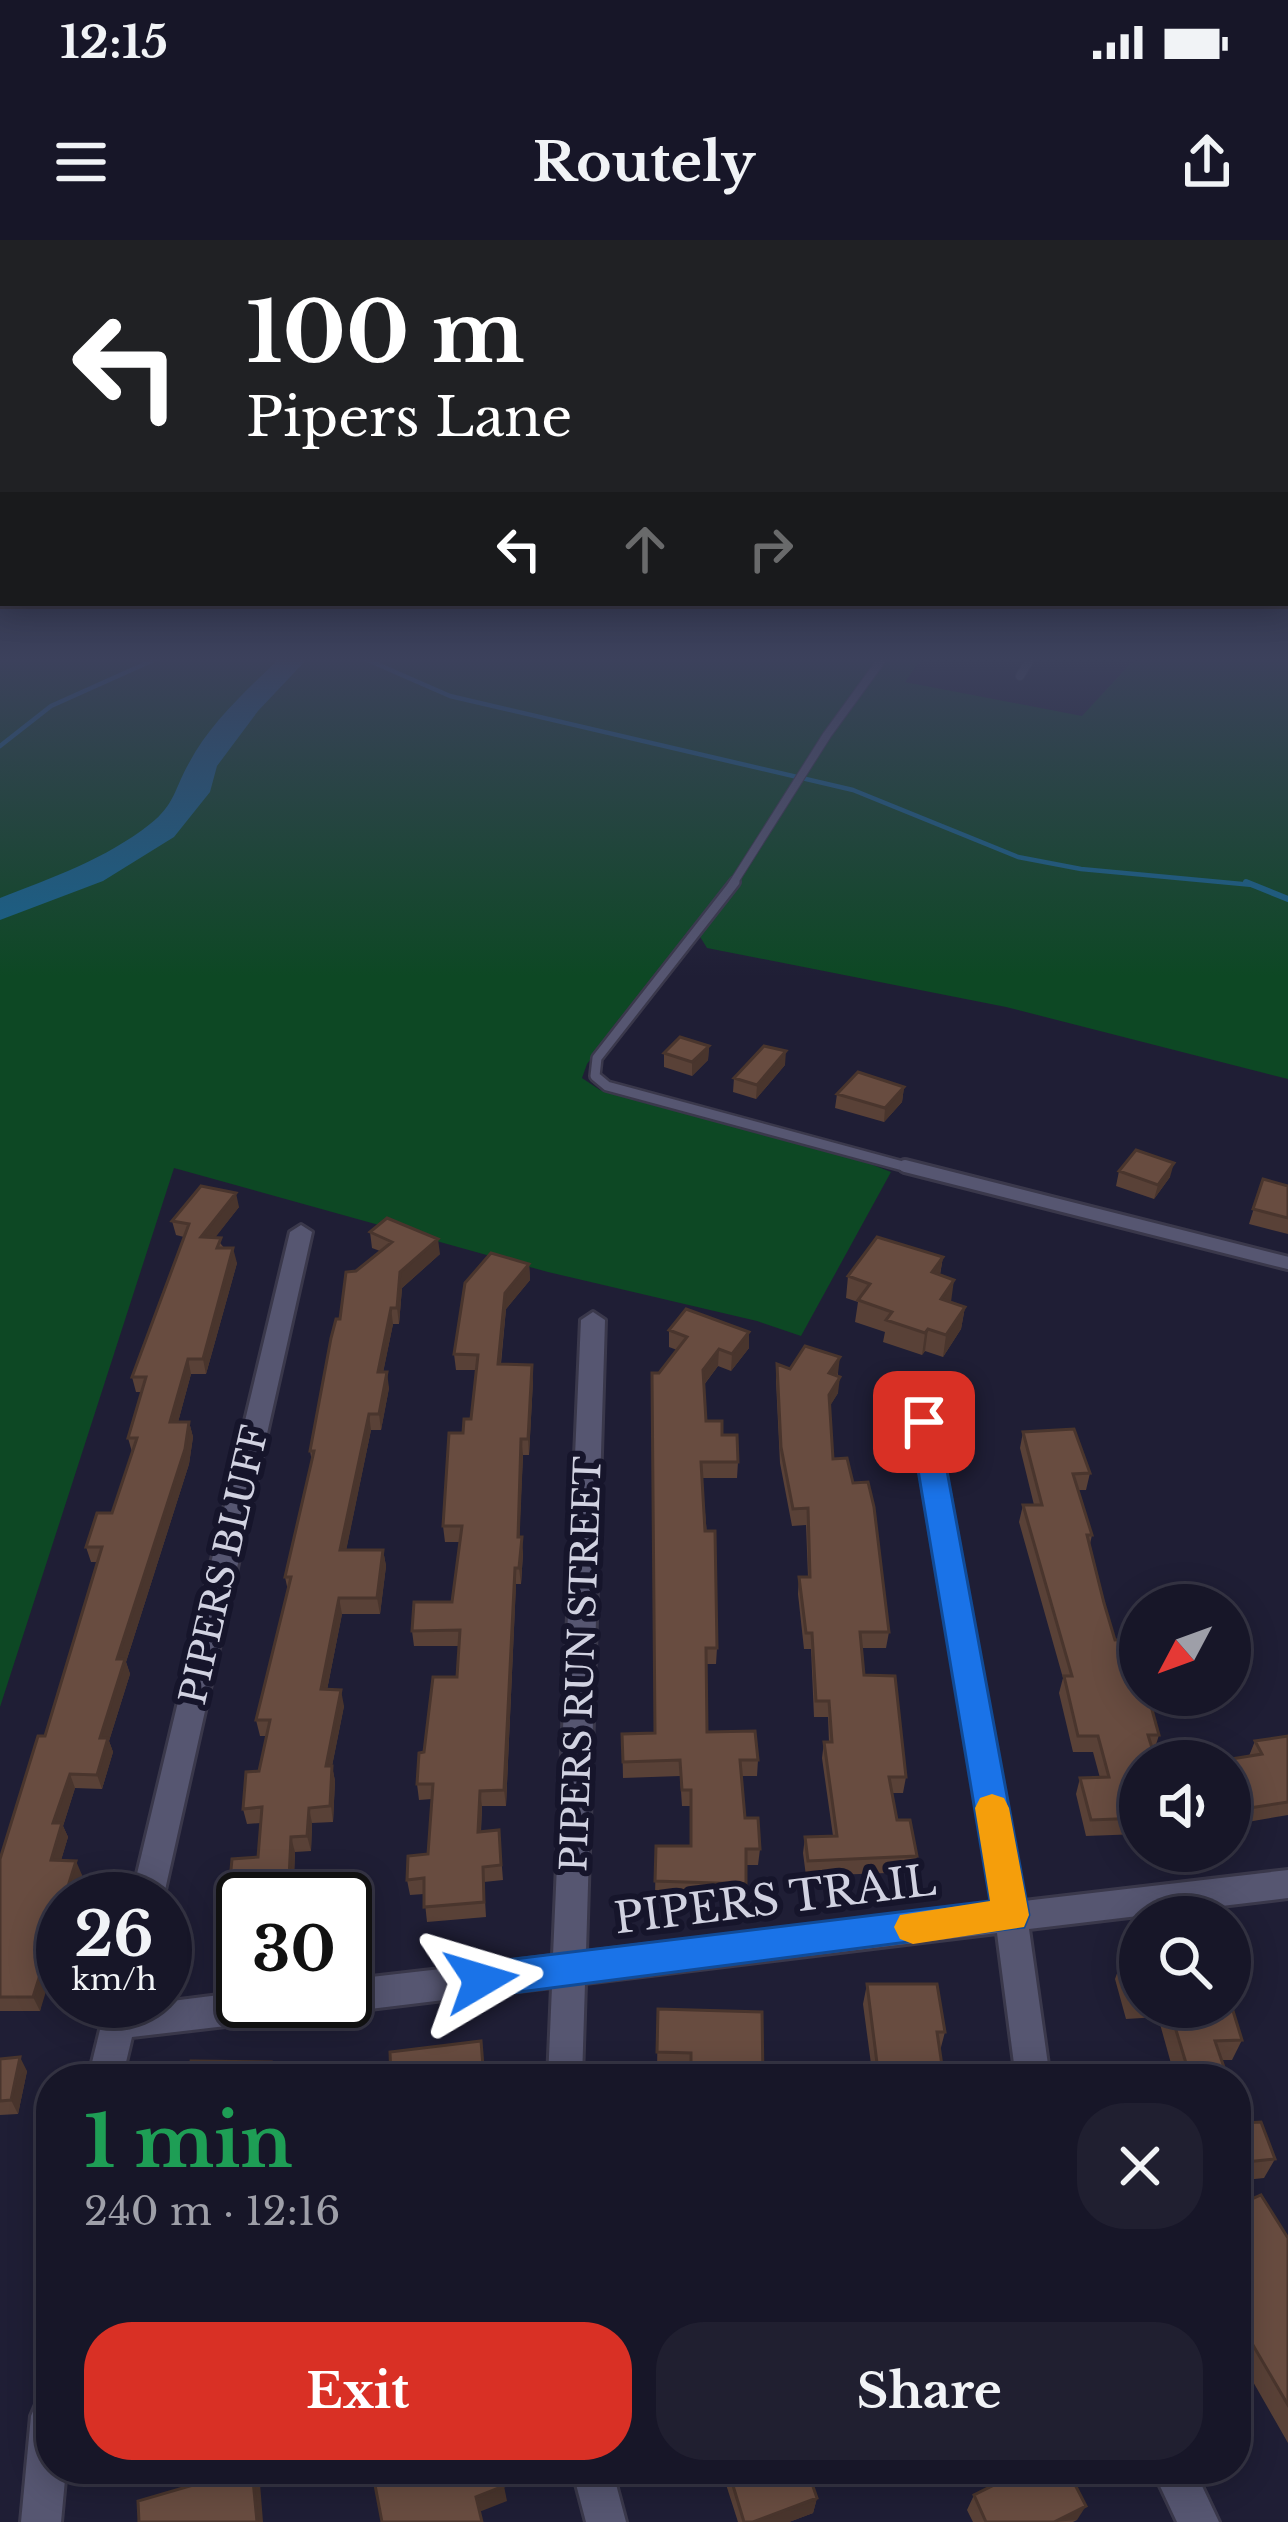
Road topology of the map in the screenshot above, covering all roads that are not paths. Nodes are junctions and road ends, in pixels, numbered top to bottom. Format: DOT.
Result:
graph roads {
  1 [pos="809,764"];
  2 [pos="301,1232"];
  3 [pos="1288,1263"];
  4 [pos="593,1320"];
  5 [pos="924,1422"];
  6 [pos="153,1872"];
  7 [pos="1288,1884"];
  8 [pos="1011,1915"];
  9 [pos="571,1969"];
  10 [pos="372,1993"];
  11 [pos="117,2028"];
  12 [pos="109,2064"];
  13 [pos="566,2064"];
  14 [pos="1031,2064"];
  15 [pos="45,2484"];
  16 [pos="596,2484"];
  17 [pos="1179,2484"];
  18 [pos="41,2522"];
  19 [pos="606,2522"];
  20 [pos="1198,2522"];
  1 -- 3 [label="lane"];
  2 -- 6 [label="street, PIPERS BLUFF"];
  4 -- 9 [label="street, PIPERS RUN STREET"];
  5 -- 8 [label="street"];
  7 -- 8 [label="street, PIPERS TRAIL"];
  8 -- 9 [label="street, PIPERS TRAIL"];
  8 -- 14 [label="street"];
  9 -- 10 [label="street, PIPERS TRAIL"];
  9 -- 13 [label="street, PIPERS RUN STREET"];
  11 -- 12 [label="street"];
  15 -- 18 [label="street"];
  16 -- 19 [label="street"];
  17 -- 20 [label="street"];
}
